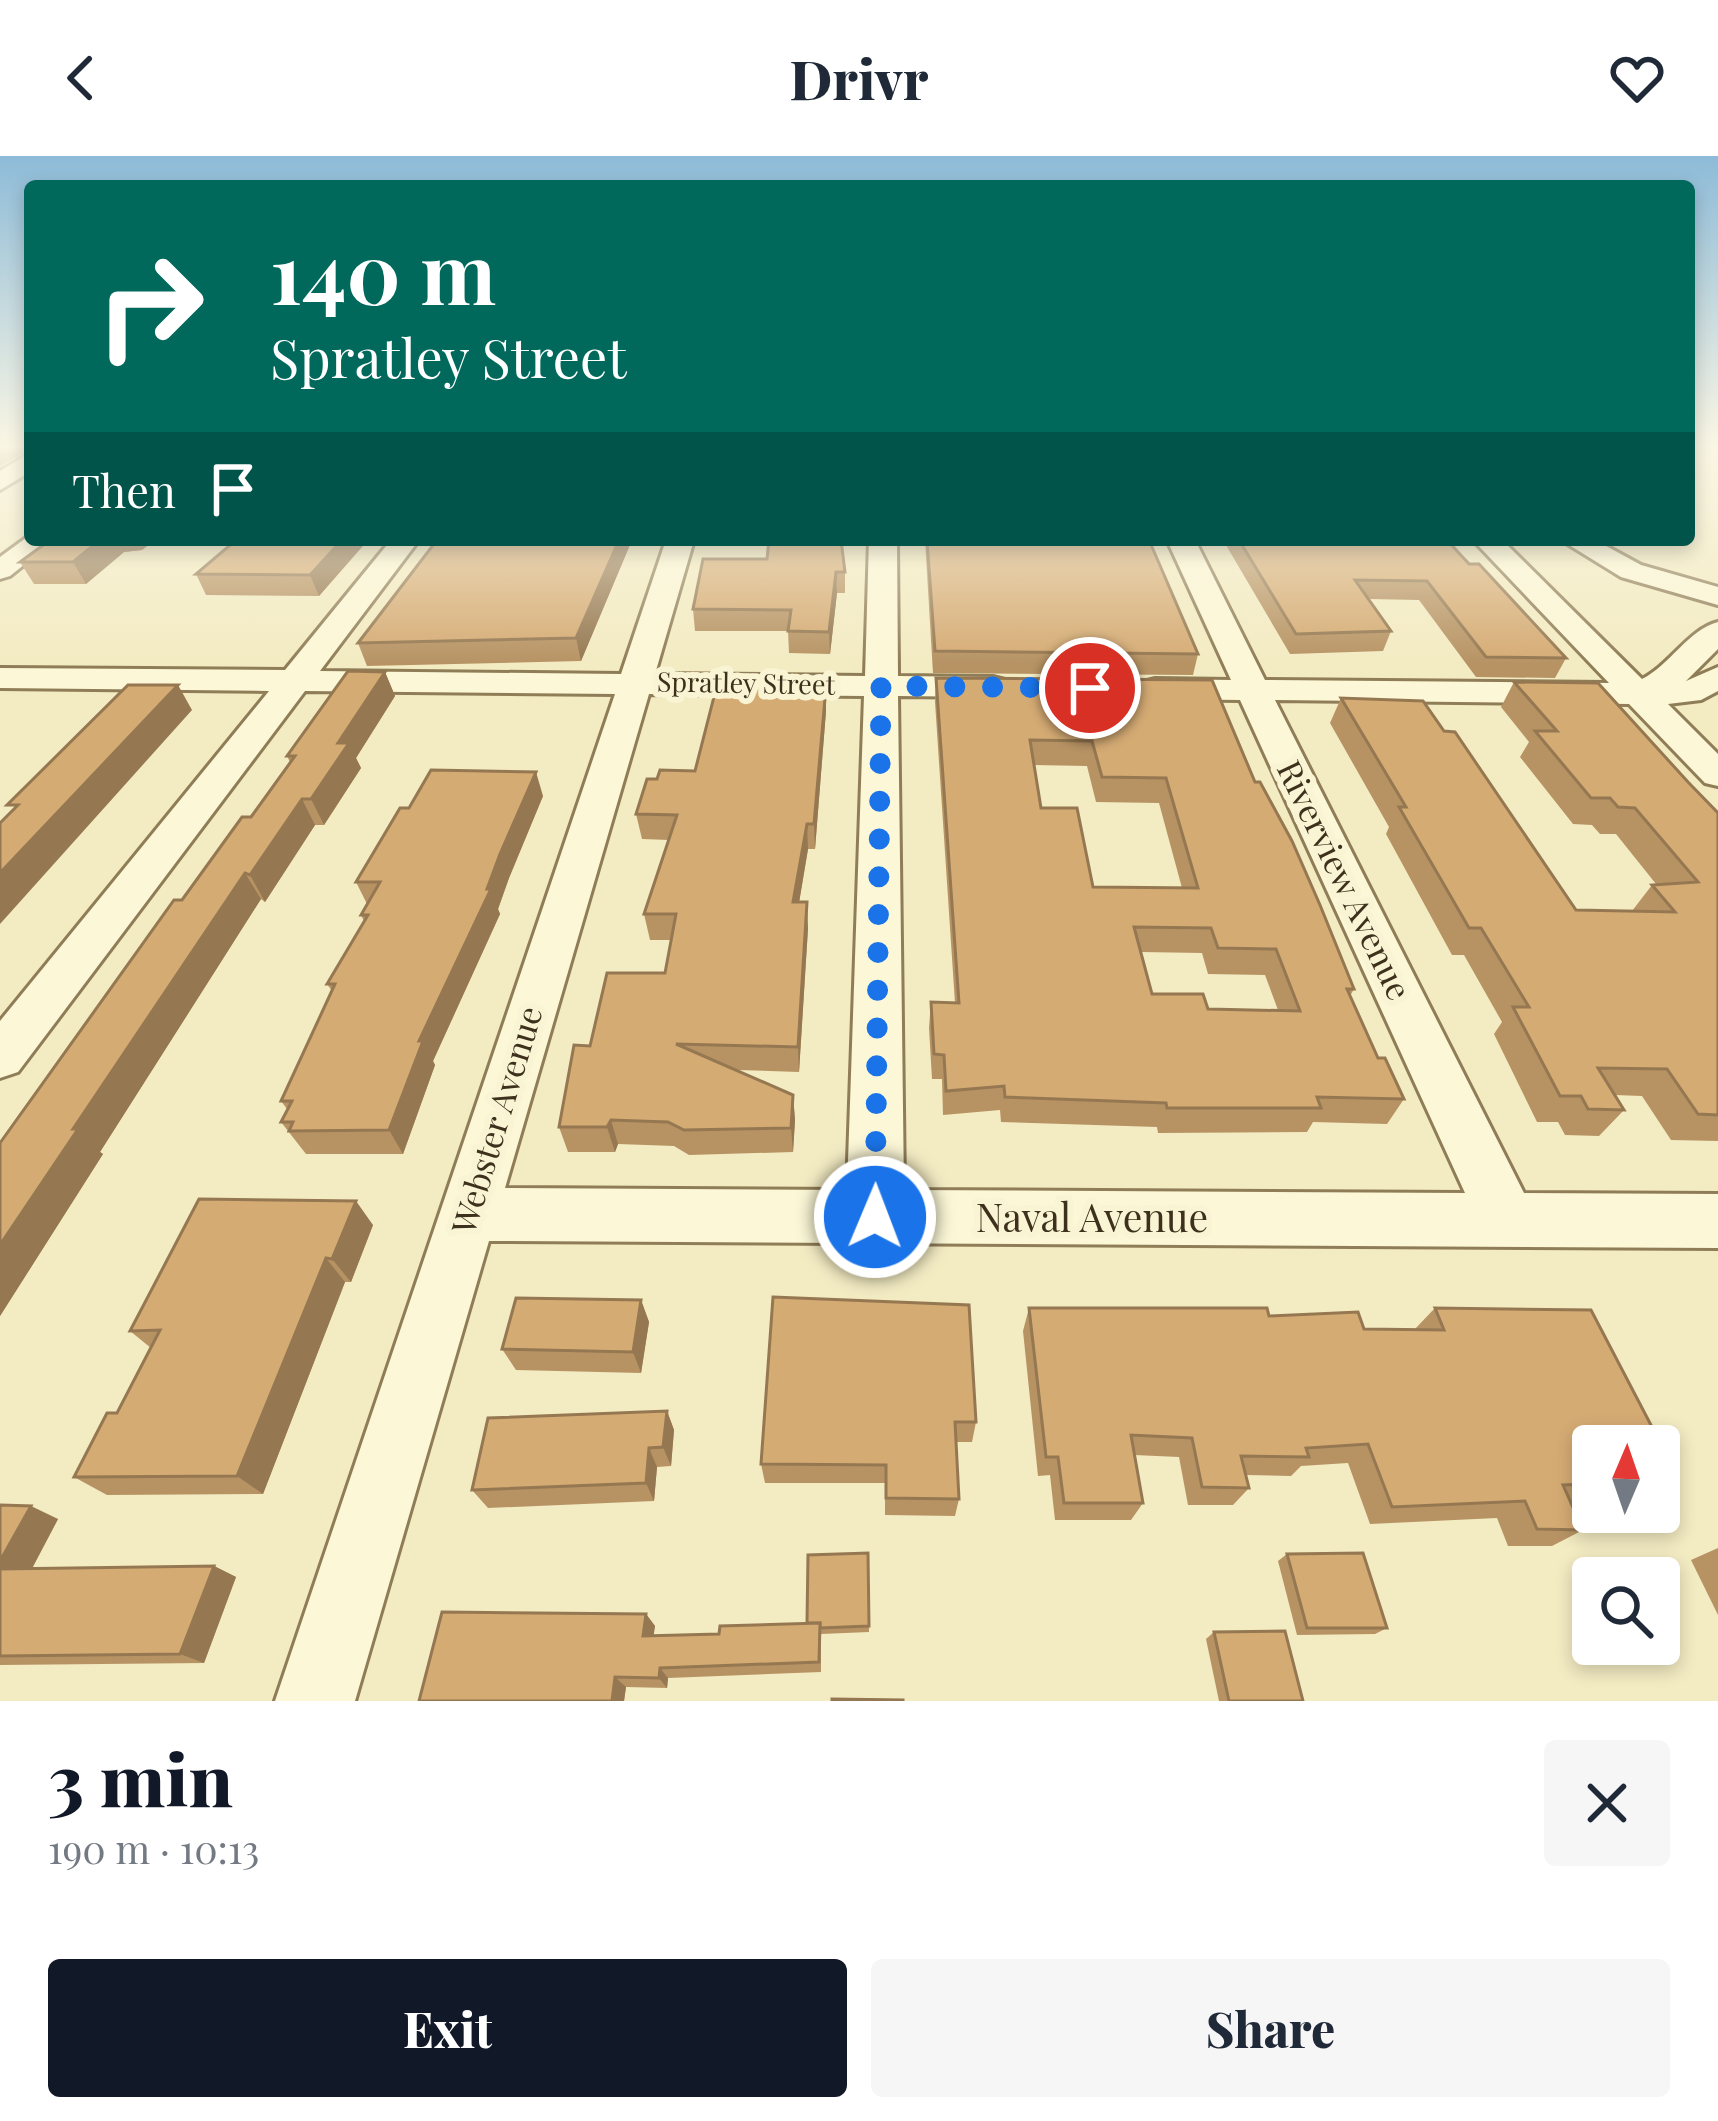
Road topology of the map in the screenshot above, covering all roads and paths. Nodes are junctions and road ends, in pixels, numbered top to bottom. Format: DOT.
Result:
graph roads {
  1 [pos="33,546"];
  2 [pos="400,546"];
  3 [pos="678,546"];
  4 [pos="883,546"];
  5 [pos="1184,546"];
  6 [pos="1493,546"];
  7 [pos="1583,546"];
  8 [pos="0,570"];
  9 [pos="1718,596"];
  10 [pos="1718,632"];
  11 [pos="1718,677"];
  12 [pos="0,678"];
  13 [pos="296,680"];
  14 [pos="634,683"];
  15 [pos="881,686"];
  16 [pos="1032,688"];
  17 [pos="1128,689"];
  18 [pos="1254,691"];
  19 [pos="1636,694"];
  20 [pos="1718,776"];
  21 [pos="0,1058"];
  22 [pos="467,1214"];
  23 [pos="875,1217"];
  24 [pos="1507,1220"];
  25 [pos="1718,1221"];
  26 [pos="315,1701"];
  1 -- 8 [label="street"];
  2 -- 13 [label="street"];
  3 -- 14 [label="street, Webster Avenue"];
  4 -- 15 [label="street"];
  5 -- 18 [label="street, Riverview Avenue"];
  6 -- 19 [label="street"];
  7 -- 9 [label="street"];
  10 -- 19 [label="street"];
  11 -- 19 [label="street"];
  12 -- 13 [label="street, Spratley Street"];
  13 -- 14 [label="street, Spratley Street"];
  13 -- 21 [label="street"];
  14 -- 15 [label="street, Spratley Street"];
  14 -- 22 [label="street, Webster Avenue"];
  15 -- 16 [label="street, Spratley Street"];
  15 -- 23 [label="street"];
  17 -- 18 [label="street"];
  18 -- 19 [label="street"];
  18 -- 24 [label="street, Riverview Avenue"];
  19 -- 20 [label="street"];
  22 -- 23 [label="street, Naval Avenue"];
  22 -- 26 [label="street, Webster Avenue"];
  23 -- 24 [label="street, Naval Avenue"];
  24 -- 25 [label="street, Naval Avenue"];
}
